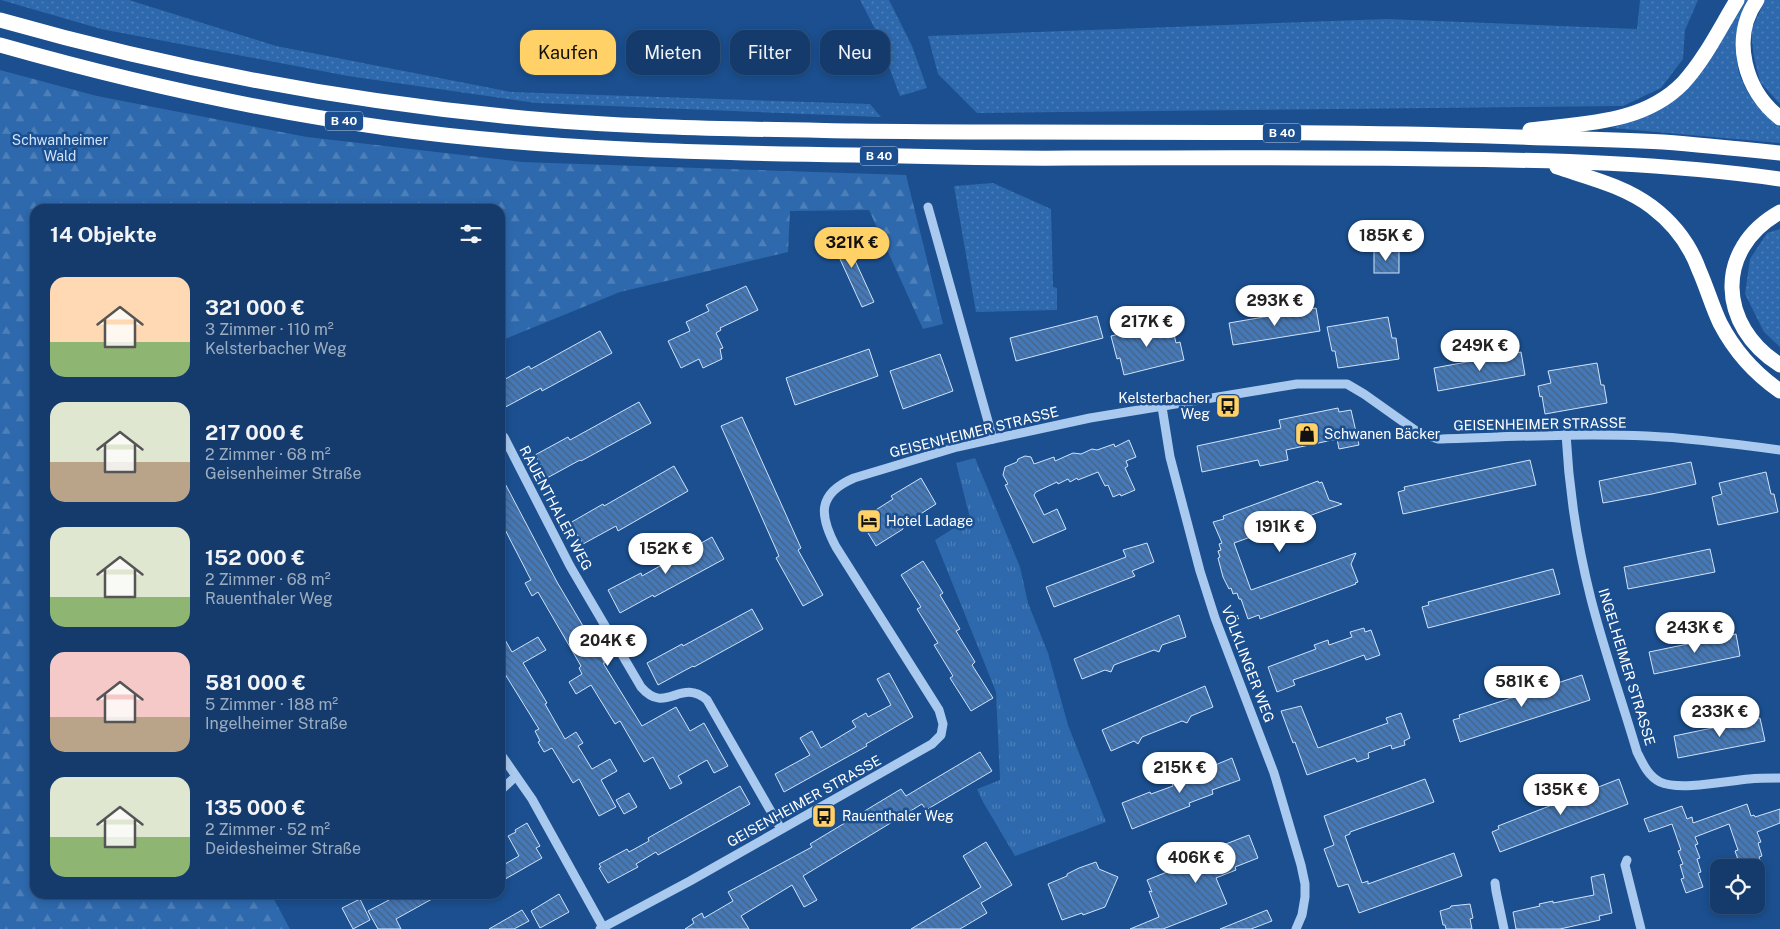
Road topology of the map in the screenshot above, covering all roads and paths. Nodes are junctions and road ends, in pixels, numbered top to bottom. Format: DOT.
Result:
graph roads {
  1 [pos="1737,0"];
  2 [pos="1757,0"];
  3 [pos="0,20"];
  4 [pos="0,45"];
  5 [pos="1780,118"];
  6 [pos="1469,135"];
  7 [pos="1780,153"];
  8 [pos="1537,160"];
  9 [pos="1780,179"];
  10 [pos="928,208"];
  11 [pos="1780,212"];
  12 [pos="1780,365"];
  13 [pos="1780,391"];
  14 [pos="1162,407"];
  15 [pos="1566,434"];
  16 [pos="505,439"];
  17 [pos="993,439"];
  18 [pos="1780,450"];
  19 [pos="505,761"];
  20 [pos="515,777"];
  21 [pos="1780,778"];
  22 [pos="505,786"];
  23 [pos="781,829"];
  24 [pos="1628,860"];
  25 [pos="1495,884"];
  26 [pos="602,928"];
  27 [pos="1296,929"];
  28 [pos="1504,929"];
  29 [pos="1641,929"];
  1 -- 6 [label="highway"];
  2 -- 5 [label="highway"];
  3 -- 6 [label="highway, B 40"];
  4 -- 8 [label="highway, B 40"];
  6 -- 7 [label="highway, B 40"];
  8 -- 9 [label="highway, B 40"];
  8 -- 13 [label="highway"];
  10 -- 17 [label="street"];
  11 -- 12 [label="highway"];
  14 -- 15 [label="street, GEISENHEIMER STRASSE"];
  14 -- 17 [label="street, GEISENHEIMER STRASSE"];
  14 -- 27 [label="street, VÖLKLINGER WEG"];
  15 -- 18 [label="street, GEISENHEIMER STRASSE"];
  15 -- 21 [label="street, INGELHEIMER STRASSE"];
  16 -- 23 [label="street, RAUENTHALER WEG"];
  17 -- 23 [label="street, GEISENHEIMER STRASSE"];
  19 -- 20 [label="street"];
  20 -- 22 [label="street"];
  20 -- 26 [label="street"];
  23 -- 26 [label="street, GEISENHEIMER STRASSE"];
  24 -- 29 [label="street"];
  25 -- 28 [label="street"];
}
